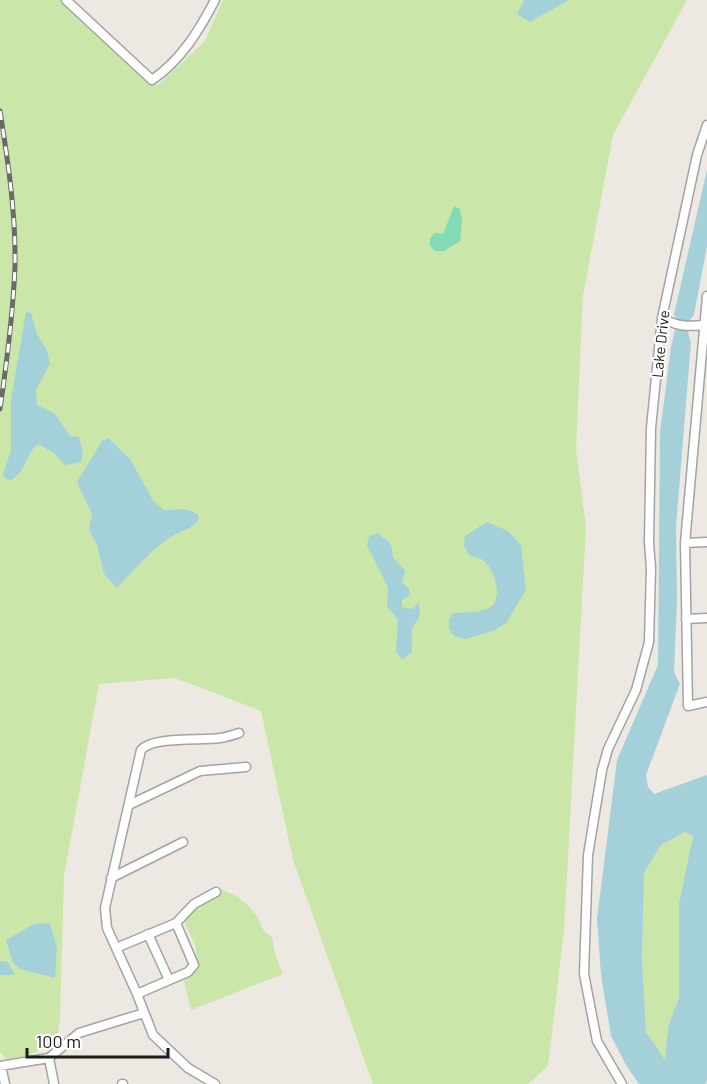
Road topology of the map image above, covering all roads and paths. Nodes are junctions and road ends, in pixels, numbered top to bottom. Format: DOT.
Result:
graph roads {
  1 [pos="66,0"];
  2 [pos="215,0"];
  3 [pos="707,125"];
  4 [pos="707,296"];
  5 [pos="706,308"];
  6 [pos="662,318"];
  7 [pos="704,325"];
  8 [pos="702,385"];
  9 [pos="707,542"];
  10 [pos="685,543"];
  11 [pos="707,618"];
  12 [pos="686,620"];
  13 [pos="707,702"];
  14 [pos="239,733"];
  15 [pos="246,767"];
  16 [pos="129,805"];
  17 [pos="183,842"];
  18 [pos="111,878"];
  19 [pos="216,892"];
  20 [pos="176,923"];
  21 [pos="148,934"];
  22 [pos="116,948"];
  23 [pos="169,980"];
  24 [pos="137,994"];
  25 [pos="144,1013"];
  26 [pos="49,1058"];
  27 [pos="1,1066"];
  28 [pos="4,1084"];
  29 [pos="54,1084"];
  30 [pos="215,1084"];
  31 [pos="622,1084"];
  1 -- 2 [label="street"];
  3 -- 6 [label="street, Lake Drive"];
  4 -- 5 [label="street"];
  5 -- 7 [label="street"];
  6 -- 7 [label="street"];
  6 -- 31 [label="street, Lake Drive"];
  7 -- 8 [label="street"];
  8 -- 10 [label="street"];
  9 -- 10 [label="street"];
  10 -- 12 [label="street"];
  11 -- 12 [label="street"];
  12 -- 13 [label="street"];
  14 -- 16 [label="street"];
  15 -- 16 [label="street"];
  16 -- 18 [label="street"];
  17 -- 18 [label="street"];
  18 -- 22 [label="street"];
  19 -- 20 [label="street"];
  20 -- 21 [label="street"];
  20 -- 23 [label="street"];
  21 -- 22 [label="street"];
  21 -- 23 [label="street"];
  22 -- 24 [label="street"];
  23 -- 24 [label="street"];
  24 -- 25 [label="street"];
  25 -- 26 [label="street"];
  25 -- 30 [label="street"];
  26 -- 27 [label="street"];
  26 -- 29 [label="street"];
  27 -- 28 [label="street"];
}
